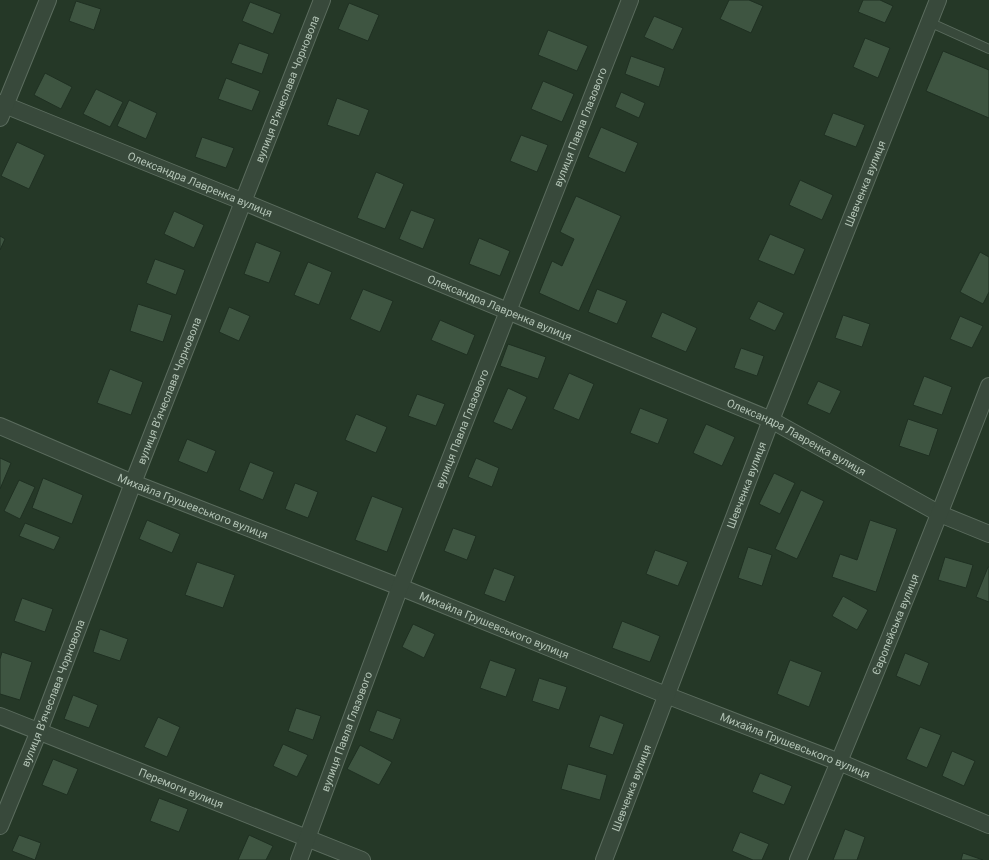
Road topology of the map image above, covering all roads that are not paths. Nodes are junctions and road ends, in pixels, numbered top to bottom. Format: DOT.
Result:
graph roads {
  1 [pos="48,0"];
  2 [pos="322,0"];
  3 [pos="630,0"];
  4 [pos="938,0"];
  5 [pos="929,22"];
  6 [pos="989,49"];
  7 [pos="2,109"];
  8 [pos="244,202"];
  9 [pos="508,311"];
  10 [pos="989,386"];
  11 [pos="770,420"];
  12 [pos="0,426"];
  13 [pos="133,483"];
  14 [pos="940,514"];
  15 [pos="989,534"];
  16 [pos="400,587"];
  17 [pos="666,695"];
  18 [pos="0,716"];
  19 [pos="39,731"];
  20 [pos="839,762"];
  21 [pos="989,825"];
  22 [pos="0,826"];
  23 [pos="307,839"];
  24 [pos="299,860"];
  25 [pos="362,860"];
  26 [pos="604,860"];
  27 [pos="798,860"];
  1 -- 7 [label="street"];
  2 -- 8 [label="street, вулиця В’ячеслава Чорновола"];
  3 -- 9 [label="street, вулиця Павла Глазового"];
  4 -- 5 [label="street, Шевченка вулиця"];
  5 -- 6 [label="lane"];
  5 -- 11 [label="street, Шевченка вулиця"];
  7 -- 8 [label="street, Олександра Лавренка вулиця"];
  8 -- 9 [label="street, Олександра Лавренка вулиця"];
  8 -- 13 [label="street, вулиця В’ячеслава Чорновола"];
  9 -- 11 [label="street, Олександра Лавренка вулиця"];
  9 -- 16 [label="street, вулиця Павла Глазового"];
  10 -- 14 [label="street, Європейська вулиця"];
  11 -- 14 [label="street, Олександра Лавренка вулиця"];
  11 -- 17 [label="street, Шевченка вулиця"];
  12 -- 13 [label="street, Михайла Грушевського вулиця"];
  13 -- 16 [label="street, Михайла Грушевського вулиця"];
  13 -- 19 [label="street, вулиця В’ячеслава Чорновола"];
  14 -- 15 [label="street, Олександра Лавренка вулиця"];
  14 -- 20 [label="street, Європейська вулиця"];
  16 -- 17 [label="street, Михайла Грушевського вулиця"];
  16 -- 23 [label="street, вулиця Павла Глазового"];
  17 -- 20 [label="street, Михайла Грушевського вулиця"];
  17 -- 26 [label="street, Шевченка вулиця"];
  18 -- 19 [label="street, Перемоги вулиця"];
  19 -- 22 [label="street, вулиця В’ячеслава Чорновола"];
  19 -- 23 [label="street, Перемоги вулиця"];
  20 -- 21 [label="street, Михайла Грушевського вулиця"];
  20 -- 27 [label="street, Європейська вулиця"];
  23 -- 24 [label="street, вулиця Павла Глазового"];
  23 -- 25 [label="street, Перемоги вулиця"];
}
